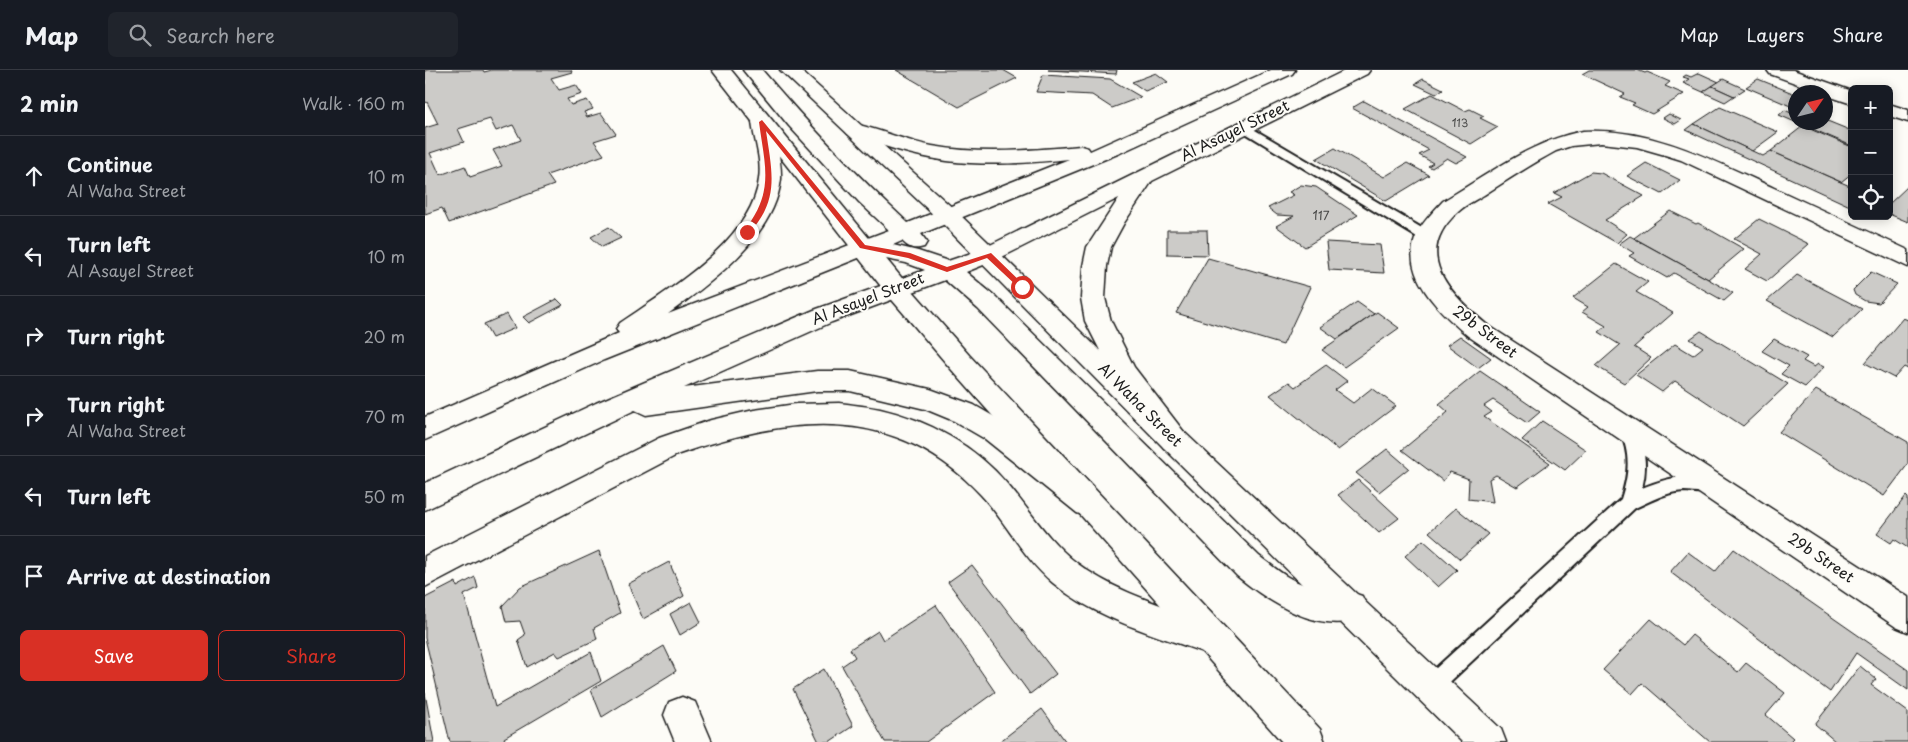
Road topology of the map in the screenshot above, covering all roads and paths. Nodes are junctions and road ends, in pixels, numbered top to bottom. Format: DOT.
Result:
graph roads {
  1 [pos="721,70"];
  2 [pos="752,70"];
  3 [pos="1286,70"];
  4 [pos="1361,70"];
  5 [pos="1776,70"];
  6 [pos="796,72"];
  7 [pos="1848,97"];
  8 [pos="1893,111"];
  9 [pos="1908,116"];
  10 [pos="762,122"];
  11 [pos="1243,127"];
  12 [pos="855,130"];
  13 [pos="1113,149"];
  14 [pos="1145,176"];
  15 [pos="948,216"];
  16 [pos="904,232"];
  17 [pos="1427,237"];
  18 [pos="862,247"];
  19 [pos="988,255"];
  20 [pos="1908,259"];
  21 [pos="947,269"];
  22 [pos="896,288"];
  23 [pos="595,353"];
  24 [pos="606,411"];
  25 [pos="425,429"];
  26 [pos="1627,430"];
  27 [pos="1174,440"];
  28 [pos="1716,488"];
  29 [pos="425,497"];
  30 [pos="1629,503"];
  31 [pos="1088,504"];
  32 [pos="425,572"];
  33 [pos="1350,607"];
  34 [pos="1908,616"];
  35 [pos="1211,639"];
  36 [pos="1431,686"];
  37 [pos="1307,742"];
  38 [pos="1488,742"];
  1 -- 10 [label="main road"];
  2 -- 16 [label="main road"];
  3 -- 13 [label="main road"];
  4 -- 11 [label="main road, Al Asayel Street"];
  5 -- 7 [label="main road"];
  6 -- 12 [label="main road, Al Waha Street"];
  8 -- 9 [label="main road"];
  10 -- 18 [label="main road"];
  10 -- 23 [label="main road"];
  11 -- 14 [label="main road, Al Asayel Street"];
  11 -- 17 [label="lane"];
  12 -- 13 [label="main road"];
  12 -- 15 [label="main road, Al Waha Street"];
  13 -- 15 [label="main road"];
  14 -- 19 [label="main road, Al Asayel Street"];
  14 -- 27 [label="main road"];
  15 -- 16 [label="main road"];
  15 -- 19 [label="main road, Al Waha Street"];
  16 -- 18 [label="main road"];
  16 -- 19 [label="main road"];
  17 -- 20 [label="main road"];
  17 -- 26 [label="main road, 29b Street"];
  18 -- 21 [label="main road"];
  18 -- 22 [label="main road"];
  18 -- 23 [label="main road"];
  19 -- 21 [label="main road, Al Asayel Street"];
  19 -- 27 [label="main road, Al Waha Street"];
  21 -- 22 [label="main road, Al Asayel Street"];
  21 -- 33 [label="main road"];
  22 -- 24 [label="main road, Al Asayel Street"];
  22 -- 31 [label="main road"];
  23 -- 25 [label="main road"];
  24 -- 29 [label="main road, Al Asayel Street"];
  24 -- 31 [label="main road"];
  26 -- 28 [label="main road, 29b Street"];
  26 -- 30 [label="lane"];
  27 -- 33 [label="main road, Al Waha Street"];
  28 -- 30 [label="lane"];
  28 -- 34 [label="main road, 29b Street"];
  30 -- 36 [label="lane"];
  31 -- 35 [label="main road"];
  32 -- 35 [label="main road"];
  33 -- 36 [label="main road, Al Waha Street"];
  35 -- 37 [label="main road"];
  36 -- 38 [label="main road, Al Waha Street"];
}
